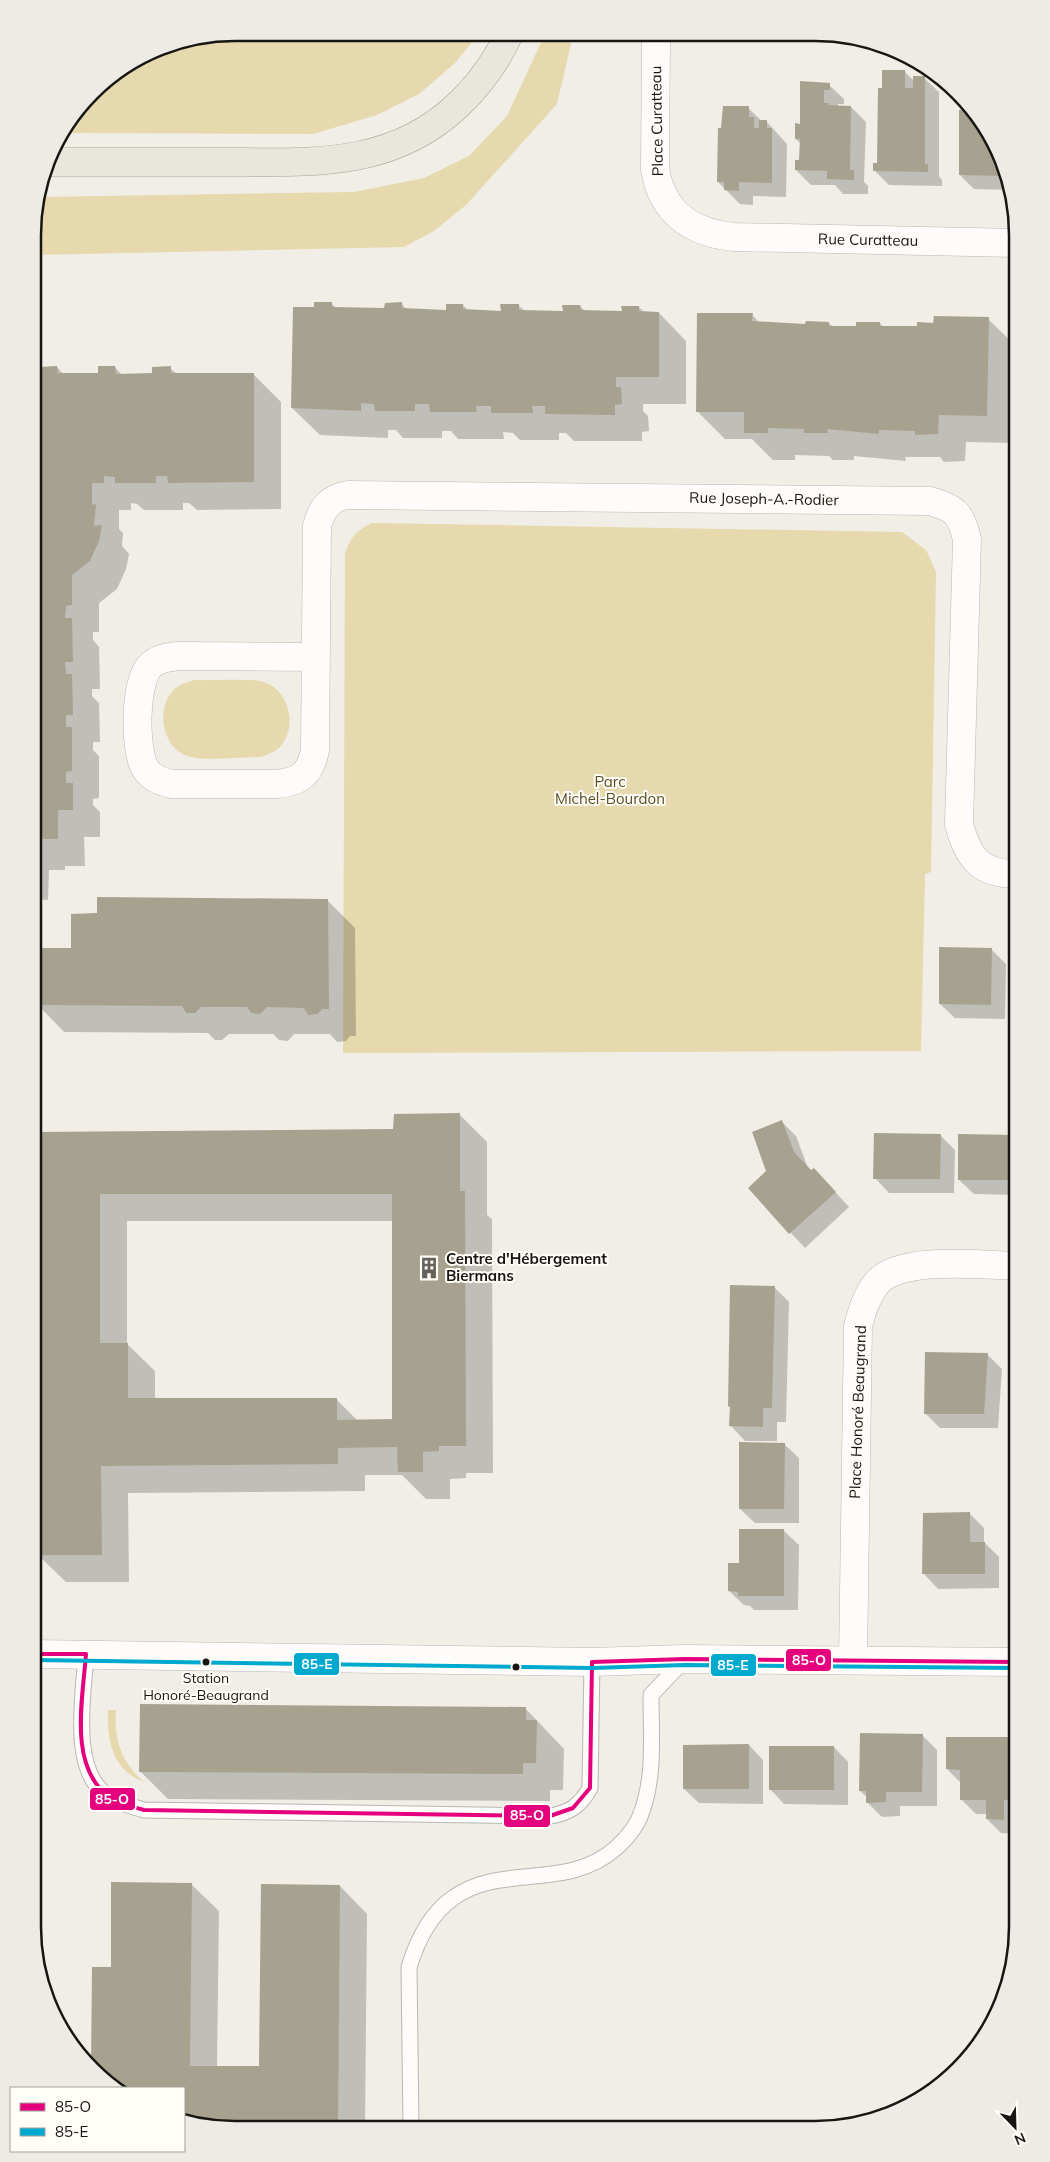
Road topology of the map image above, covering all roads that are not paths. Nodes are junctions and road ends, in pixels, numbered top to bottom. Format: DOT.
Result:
graph roads {
  1 [pos="505,41"];
  2 [pos="656,41"];
  3 [pos="56,162"];
  4 [pos="718,234"];
  5 [pos="1009,243"];
  6 [pos="315,658"];
  7 [pos="1009,873"];
  8 [pos="1009,1266"];
  9 [pos="41,1654"];
  10 [pos="86,1654"];
  11 [pos="685,1659"];
  12 [pos="853,1660"];
  13 [pos="592,1662"];
  14 [pos="1009,1662"];
  15 [pos="410,2121"];
  1 -- 3 [label="main road"];
  2 -- 4 [label="street, Place Curatteau"];
  4 -- 5 [label="street, Rue Curatteau"];
  6 -- 6 [label="street, Rue Joseph-A.-Rodier"];
  6 -- 7 [label="street, Rue Joseph-A.-Rodier"];
  8 -- 12 [label="street, Place Honoré Beaugrand"];
  9 -- 10 [label="street"];
  10 -- 13 [label="street"];
  10 -- 13 [label="lane"];
  11 -- 12 [label="street"];
  11 -- 13 [label="street"];
  11 -- 15 [label="lane"];
  12 -- 14 [label="street"];
}
